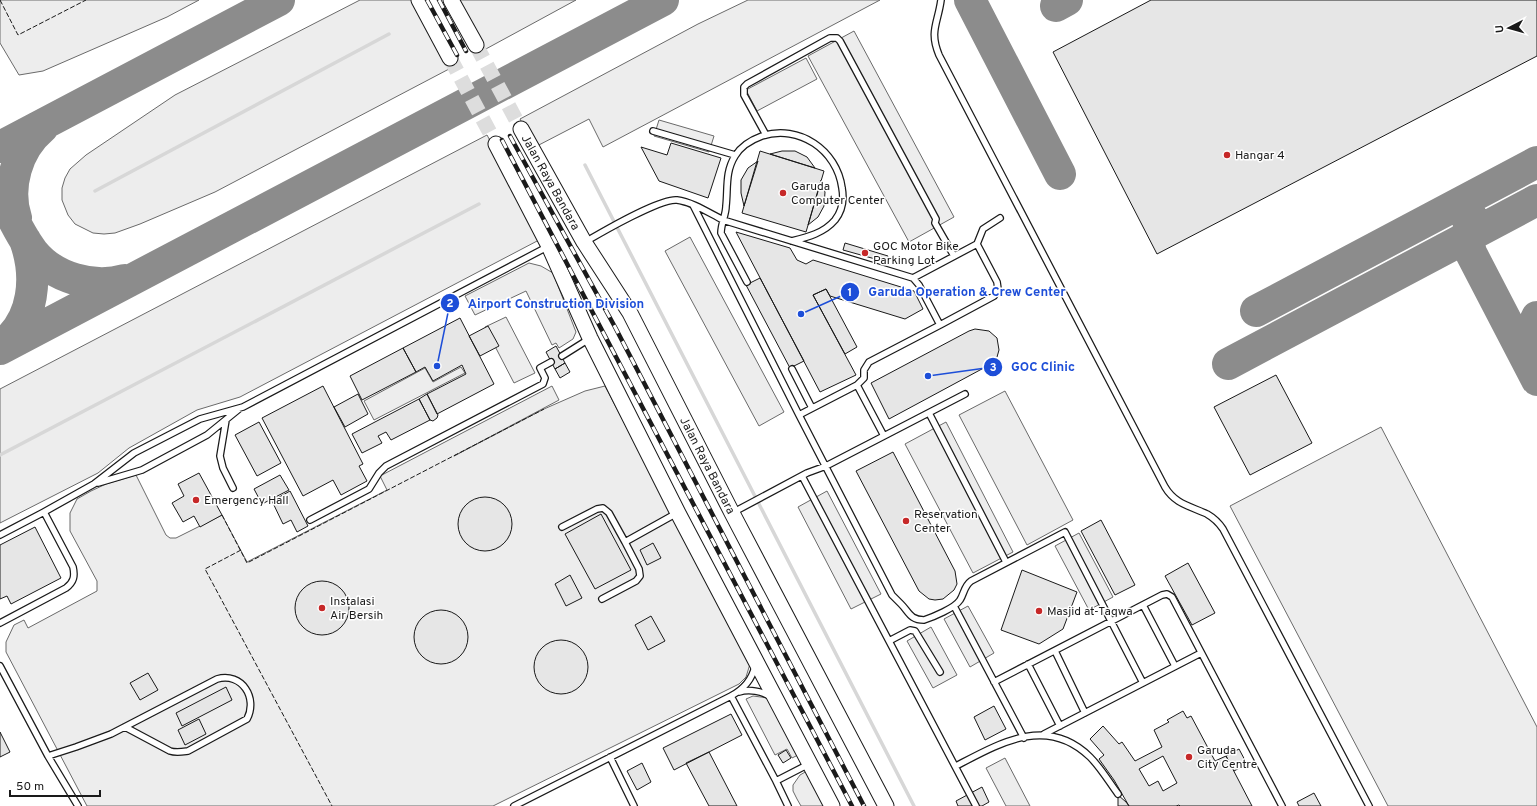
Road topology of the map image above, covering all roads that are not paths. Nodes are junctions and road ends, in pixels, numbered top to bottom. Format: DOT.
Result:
graph roads {
  1 [pos="419,0"];
  2 [pos="451,0"];
  3 [pos="941,0"];
  4 [pos="476,45"];
  5 [pos="450,58"];
  6 [pos="521,129"];
  7 [pos="653,131"];
  8 [pos="766,135"];
  9 [pos="496,144"];
  10 [pos="735,155"];
  11 [pos="694,205"];
  12 [pos="1000,218"];
  13 [pos="723,220"];
  14 [pos="791,241"];
  15 [pos="584,242"];
  16 [pos="977,244"];
  17 [pos="549,246"];
  18 [pos="954,256"];
  19 [pos="913,278"];
  20 [pos="747,282"];
  21 [pos="940,325"];
  22 [pos="590,338"];
  23 [pos="562,356"];
  24 [pos="550,362"];
  25 [pos="792,369"];
  26 [pos="857,385"];
  27 [pos="965,394"];
  28 [pos="243,407"];
  29 [pos="812,408"];
  30 [pos="228,412"];
  31 [pos="929,413"];
  32 [pos="799,415"];
  33 [pos="226,420"];
  34 [pos="884,436"];
  35 [pos="826,466"];
  36 [pos="802,476"];
  37 [pos="94,484"];
  38 [pos="233,488"];
  39 [pos="739,510"];
  40 [pos="44,512"];
  41 [pos="678,513"];
  42 [pos="310,520"];
  43 [pos="562,527"];
  44 [pos="0,535"];
  45 [pos="625,542"];
  46 [pos="1006,562"];
  47 [pos="602,599"];
  48 [pos="1143,605"];
  49 [pos="954,606"];
  50 [pos="1111,621"];
  51 [pos="0,623"];
  52 [pos="889,641"];
  53 [pos="1055,651"];
  54 [pos="1201,653"];
  55 [pos="753,655"];
  56 [pos="1028,664"];
  57 [pos="0,666"];
  58 [pos="1175,666"];
  59 [pos="940,672"];
  60 [pos="994,682"];
  61 [pos="1143,683"];
  62 [pos="738,692"];
  63 [pos="731,696"];
  64 [pos="778,702"];
  65 [pos="1085,713"];
  66 [pos="1060,726"];
  67 [pos="125,727"];
  68 [pos="1042,735"];
  69 [pos="1024,738"];
  70 [pos="48,756"];
  71 [pos="610,757"];
  72 [pos="810,764"];
  73 [pos="956,766"];
  74 [pos="776,781"];
  75 [pos="1118,794"];
  76 [pos="78,806"];
  77 [pos="514,806"];
  78 [pos="634,806"];
  79 [pos="788,806"];
  80 [pos="832,806"];
  81 [pos="886,806"];
  82 [pos="976,806"];
  83 [pos="1282,806"];
  84 [pos="1369,806"];
  1 -- 5 [label="street"];
  2 -- 4 [label="street"];
  3 -- 84 [label="lane"];
  6 -- 15 [label="street, Jalan Raya Bandara"];
  7 -- 10 [label="lane"];
  8 -- 10 [label="lane"];
  8 -- 14 [label="lane"];
  8 -- 18 [label="lane"];
  9 -- 17 [label="street"];
  10 -- 13 [label="lane"];
  11 -- 13 [label="lane"];
  11 -- 15 [label="lane"];
  11 -- 32 [label="lane"];
  12 -- 16 [label="lane"];
  13 -- 14 [label="lane"];
  13 -- 20 [label="lane"];
  14 -- 19 [label="lane"];
  15 -- 39 [label="street, Jalan Raya Bandara"];
  16 -- 18 [label="lane"];
  16 -- 21 [label="lane"];
  17 -- 22 [label="street"];
  17 -- 28 [label="lane"];
  18 -- 19 [label="lane"];
  19 -- 21 [label="lane"];
  21 -- 26 [label="lane"];
  22 -- 23 [label="lane"];
  22 -- 41 [label="street"];
  24 -- 42 [label="lane"];
  25 -- 29 [label="lane"];
  26 -- 29 [label="lane"];
  26 -- 34 [label="lane"];
  27 -- 31 [label="lane"];
  28 -- 30 [label="lane"];
  28 -- 33 [label="lane"];
  29 -- 32 [label="lane"];
  30 -- 33 [label="lane"];
  30 -- 37 [label="lane"];
  31 -- 34 [label="lane"];
  31 -- 46 [label="lane"];
  32 -- 35 [label="lane"];
  33 -- 37 [label="lane"];
  33 -- 38 [label="lane"];
  34 -- 35 [label="lane"];
  35 -- 36 [label="lane"];
  35 -- 49 [label="lane"];
  36 -- 39 [label="lane"];
  36 -- 52 [label="lane"];
  37 -- 40 [label="lane"];
  39 -- 81 [label="street, Jalan Raya Bandara"];
  40 -- 44 [label="lane"];
  40 -- 51 [label="lane"];
  41 -- 45 [label="lane"];
  41 -- 55 [label="street"];
  43 -- 45 [label="lane"];
  45 -- 47 [label="lane"];
  46 -- 49 [label="lane"];
  46 -- 50 [label="lane"];
  48 -- 50 [label="lane"];
  48 -- 54 [label="lane"];
  48 -- 58 [label="lane"];
  49 -- 60 [label="lane"];
  50 -- 53 [label="lane"];
  50 -- 61 [label="lane"];
  52 -- 59 [label="lane"];
  52 -- 73 [label="lane"];
  53 -- 56 [label="lane"];
  53 -- 65 [label="lane"];
  54 -- 58 [label="lane"];
  54 -- 83 [label="lane"];
  55 -- 62 [label="lane"];
  55 -- 64 [label="street"];
  56 -- 60 [label="lane"];
  56 -- 66 [label="lane"];
  57 -- 70 [label="lane"];
  58 -- 61 [label="lane"];
  60 -- 69 [label="lane"];
  61 -- 65 [label="lane"];
  62 -- 63 [label="lane"];
  62 -- 64 [label="lane"];
  63 -- 71 [label="lane"];
  63 -- 74 [label="lane"];
  64 -- 72 [label="street"];
  65 -- 66 [label="lane"];
  66 -- 68 [label="lane"];
  67 -- 67 [label="lane"];
  67 -- 70 [label="lane"];
  68 -- 69 [label="lane"];
  68 -- 75 [label="lane"];
  69 -- 73 [label="lane"];
  70 -- 76 [label="lane"];
  71 -- 77 [label="lane"];
  71 -- 78 [label="lane"];
  72 -- 74 [label="lane"];
  72 -- 80 [label="street"];
  73 -- 82 [label="lane"];
  74 -- 79 [label="lane"];
}
